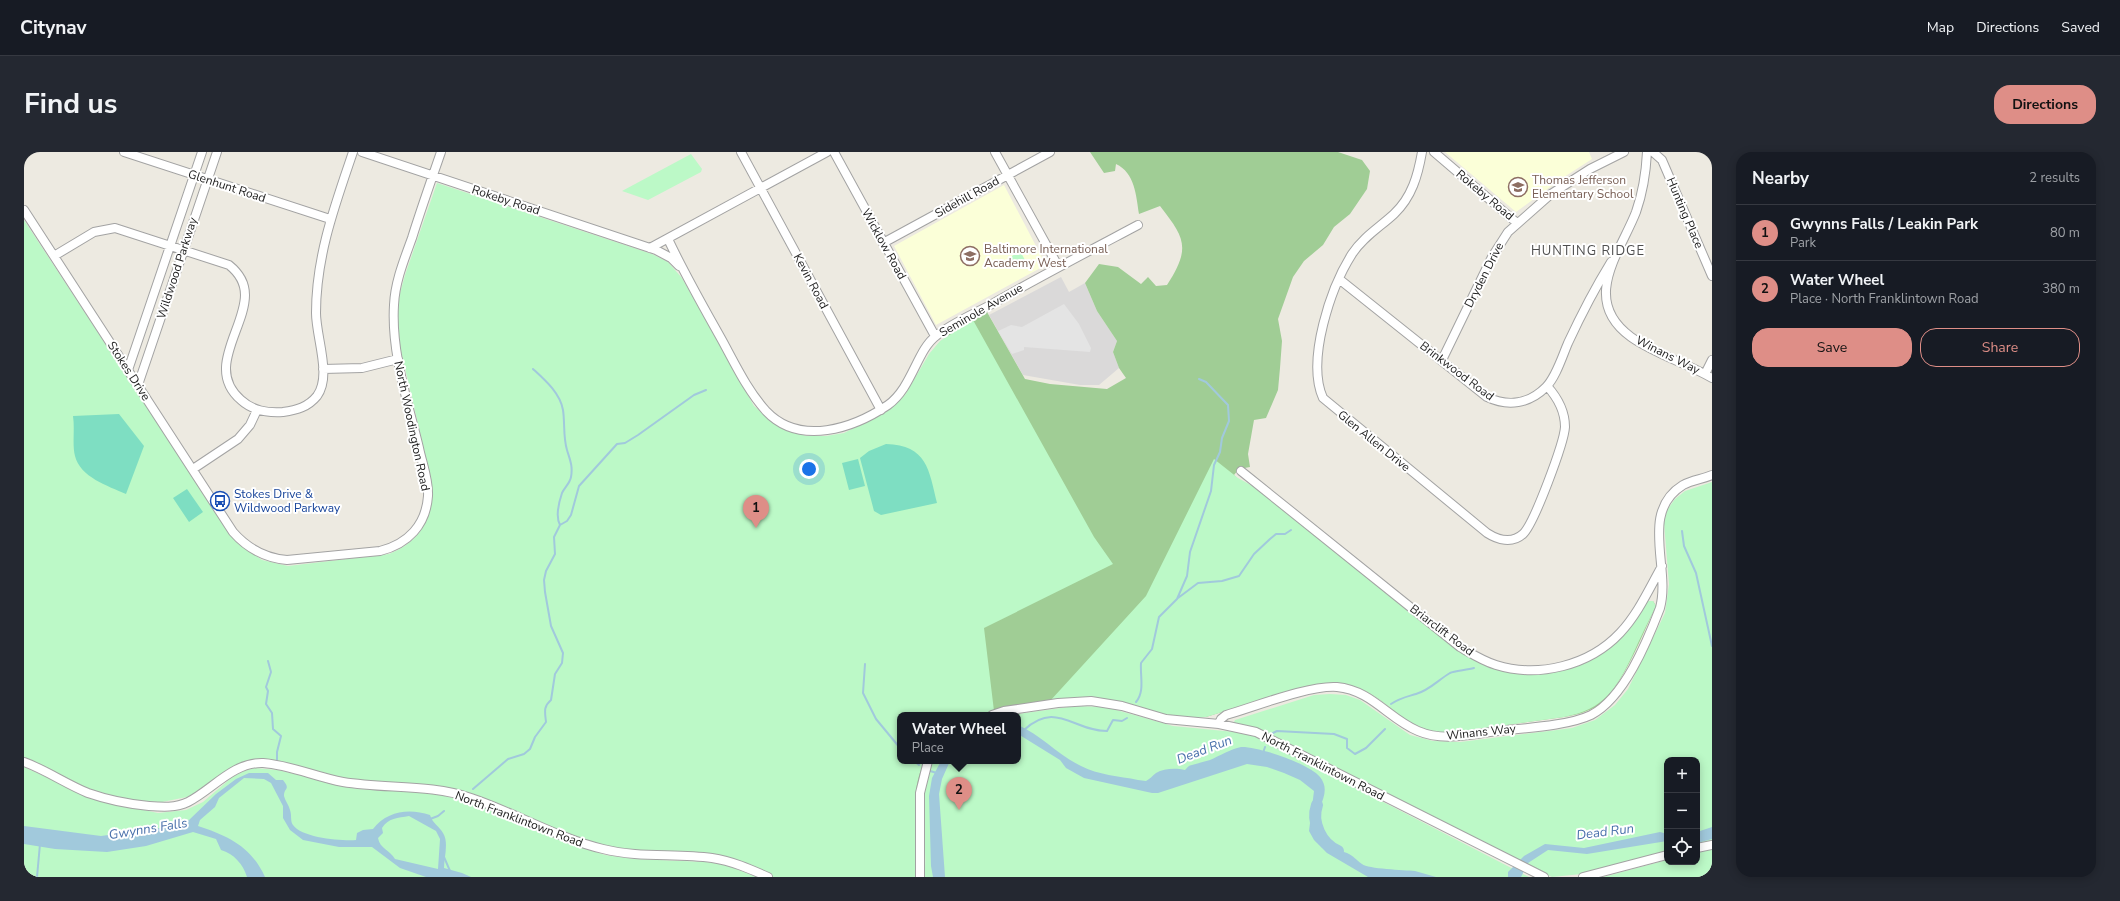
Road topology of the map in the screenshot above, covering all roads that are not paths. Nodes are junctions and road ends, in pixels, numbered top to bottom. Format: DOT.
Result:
graph roads {
  1 [pos="124,152"];
  2 [pos="202,152"];
  3 [pos="217,152"];
  4 [pos="353,152"];
  5 [pos="362,152"];
  6 [pos="440,152"];
  7 [pos="741,152"];
  8 [pos="827,152"];
  9 [pos="834,152"];
  10 [pos="995,152"];
  11 [pos="1050,152"];
  12 [pos="1422,152"];
  13 [pos="1434,152"];
  14 [pos="1624,152"];
  15 [pos="1647,152"];
  16 [pos="1653,152"];
  17 [pos="1008,174"];
  18 [pos="194,175"];
  19 [pos="433,175"];
  20 [pos="207,179"];
  21 [pos="761,188"];
  22 [pos="24,210"];
  23 [pos="330,220"];
  24 [pos="1517,223"];
  25 [pos="1138,225"];
  26 [pos="668,239"];
  27 [pos="883,243"];
  28 [pos="170,245"];
  29 [pos="650,248"];
  30 [pos="183,250"];
  31 [pos="54,256"];
  32 [pos="1612,262"];
  33 [pos="1058,266"];
  34 [pos="685,273"];
  35 [pos="1712,276"];
  36 [pos="1339,279"];
  37 [pos="935,336"];
  38 [pos="398,359"];
  39 [pos="1442,360"];
  40 [pos="1712,360"];
  41 [pos="323,369"];
  42 [pos="128,370"];
  43 [pos="1709,376"];
  44 [pos="138,385"];
  45 [pos="1547,386"];
  46 [pos="257,410"];
  47 [pos="881,410"];
  48 [pos="193,469"];
  49 [pos="1242,471"];
  50 [pos="1712,475"];
  51 [pos="233,532"];
  52 [pos="1662,565"];
  53 [pos="1001,712"];
  54 [pos="1221,724"];
  55 [pos="24,762"];
  56 [pos="927,764"];
  57 [pos="1712,845"];
  58 [pos="1700,847"];
  59 [pos="1664,856"];
  60 [pos="1542,876"];
  61 [pos="768,877"];
  62 [pos="920,877"];
  63 [pos="1583,877"];
  1 -- 18 [label="street, Glenhunt Road"];
  2 -- 18 [label="street, Wildwood Parkway"];
  3 -- 20 [label="street, Wildwood Parkway"];
  4 -- 23 [label="street"];
  5 -- 19 [label="street, Rokeby Road"];
  6 -- 19 [label="street, North Woodington Road"];
  7 -- 21 [label="street, Kevin Road"];
  8 -- 21 [label="street"];
  9 -- 27 [label="street, Wicklow Road"];
  10 -- 17 [label="street"];
  11 -- 17 [label="street, Sidehill Road"];
  12 -- 36 [label="street, Glen Allen Drive"];
  13 -- 24 [label="street, Rokeby Road"];
  14 -- 24 [label="street, Dryden Drive"];
  15 -- 32 [label="street, Winans Way"];
  16 -- 35 [label="street, Hunting Place"];
  17 -- 27 [label="street, Sidehill Road"];
  17 -- 33 [label="street"];
  18 -- 20 [label="street, Glenhunt Road"];
  18 -- 28 [label="street, Wildwood Parkway"];
  19 -- 29 [label="street, Rokeby Road"];
  19 -- 38 [label="street, North Woodington Road"];
  20 -- 23 [label="street, Glenhunt Road"];
  20 -- 30 [label="street, Wildwood Parkway"];
  21 -- 26 [label="street"];
  21 -- 47 [label="street, Kevin Road"];
  22 -- 31 [label="street, Stokes Drive"];
  23 -- 41 [label="street"];
  24 -- 39 [label="street, Dryden Drive"];
  25 -- 33 [label="street, Seminole Avenue"];
  26 -- 29 [label="street"];
  26 -- 34 [label="street, Seminole Avenue"];
  27 -- 37 [label="street, Wicklow Road"];
  28 -- 30 [label="street"];
  28 -- 31 [label="street"];
  28 -- 42 [label="street, Wildwood Parkway"];
  29 -- 34 [label="street, Rokeby Road"];
  30 -- 44 [label="street, Wildwood Parkway"];
  30 -- 46 [label="street"];
  31 -- 42 [label="street, Stokes Drive"];
  32 -- 43 [label="street, Winans Way"];
  32 -- 45 [label="street, Brinkwood Road"];
  33 -- 37 [label="street, Seminole Avenue"];
  34 -- 47 [label="street, Seminole Avenue"];
  36 -- 39 [label="street, Brinkwood Road"];
  36 -- 45 [label="street, Glen Allen Drive"];
  37 -- 47 [label="street, Seminole Avenue"];
  38 -- 41 [label="street"];
  38 -- 51 [label="street, North Woodington Road"];
  39 -- 45 [label="street, Brinkwood Road"];
  40 -- 43 [label="street"];
  41 -- 46 [label="street"];
  42 -- 44 [label="street, Stokes Drive"];
  44 -- 48 [label="street, Stokes Drive"];
  46 -- 48 [label="street"];
  48 -- 51 [label="street, Stokes Drive"];
  49 -- 52 [label="street, Briarclift Road"];
  50 -- 52 [label="street"];
  52 -- 54 [label="street, Winans Way"];
  53 -- 54 [label="street, North Franklintown Road"];
  54 -- 60 [label="street, North Franklintown Road"];
  55 -- 61 [label="street, North Franklintown Road"];
  56 -- 62 [label="street"];
  57 -- 58 [label="street"];
  59 -- 63 [label="street"];
}
